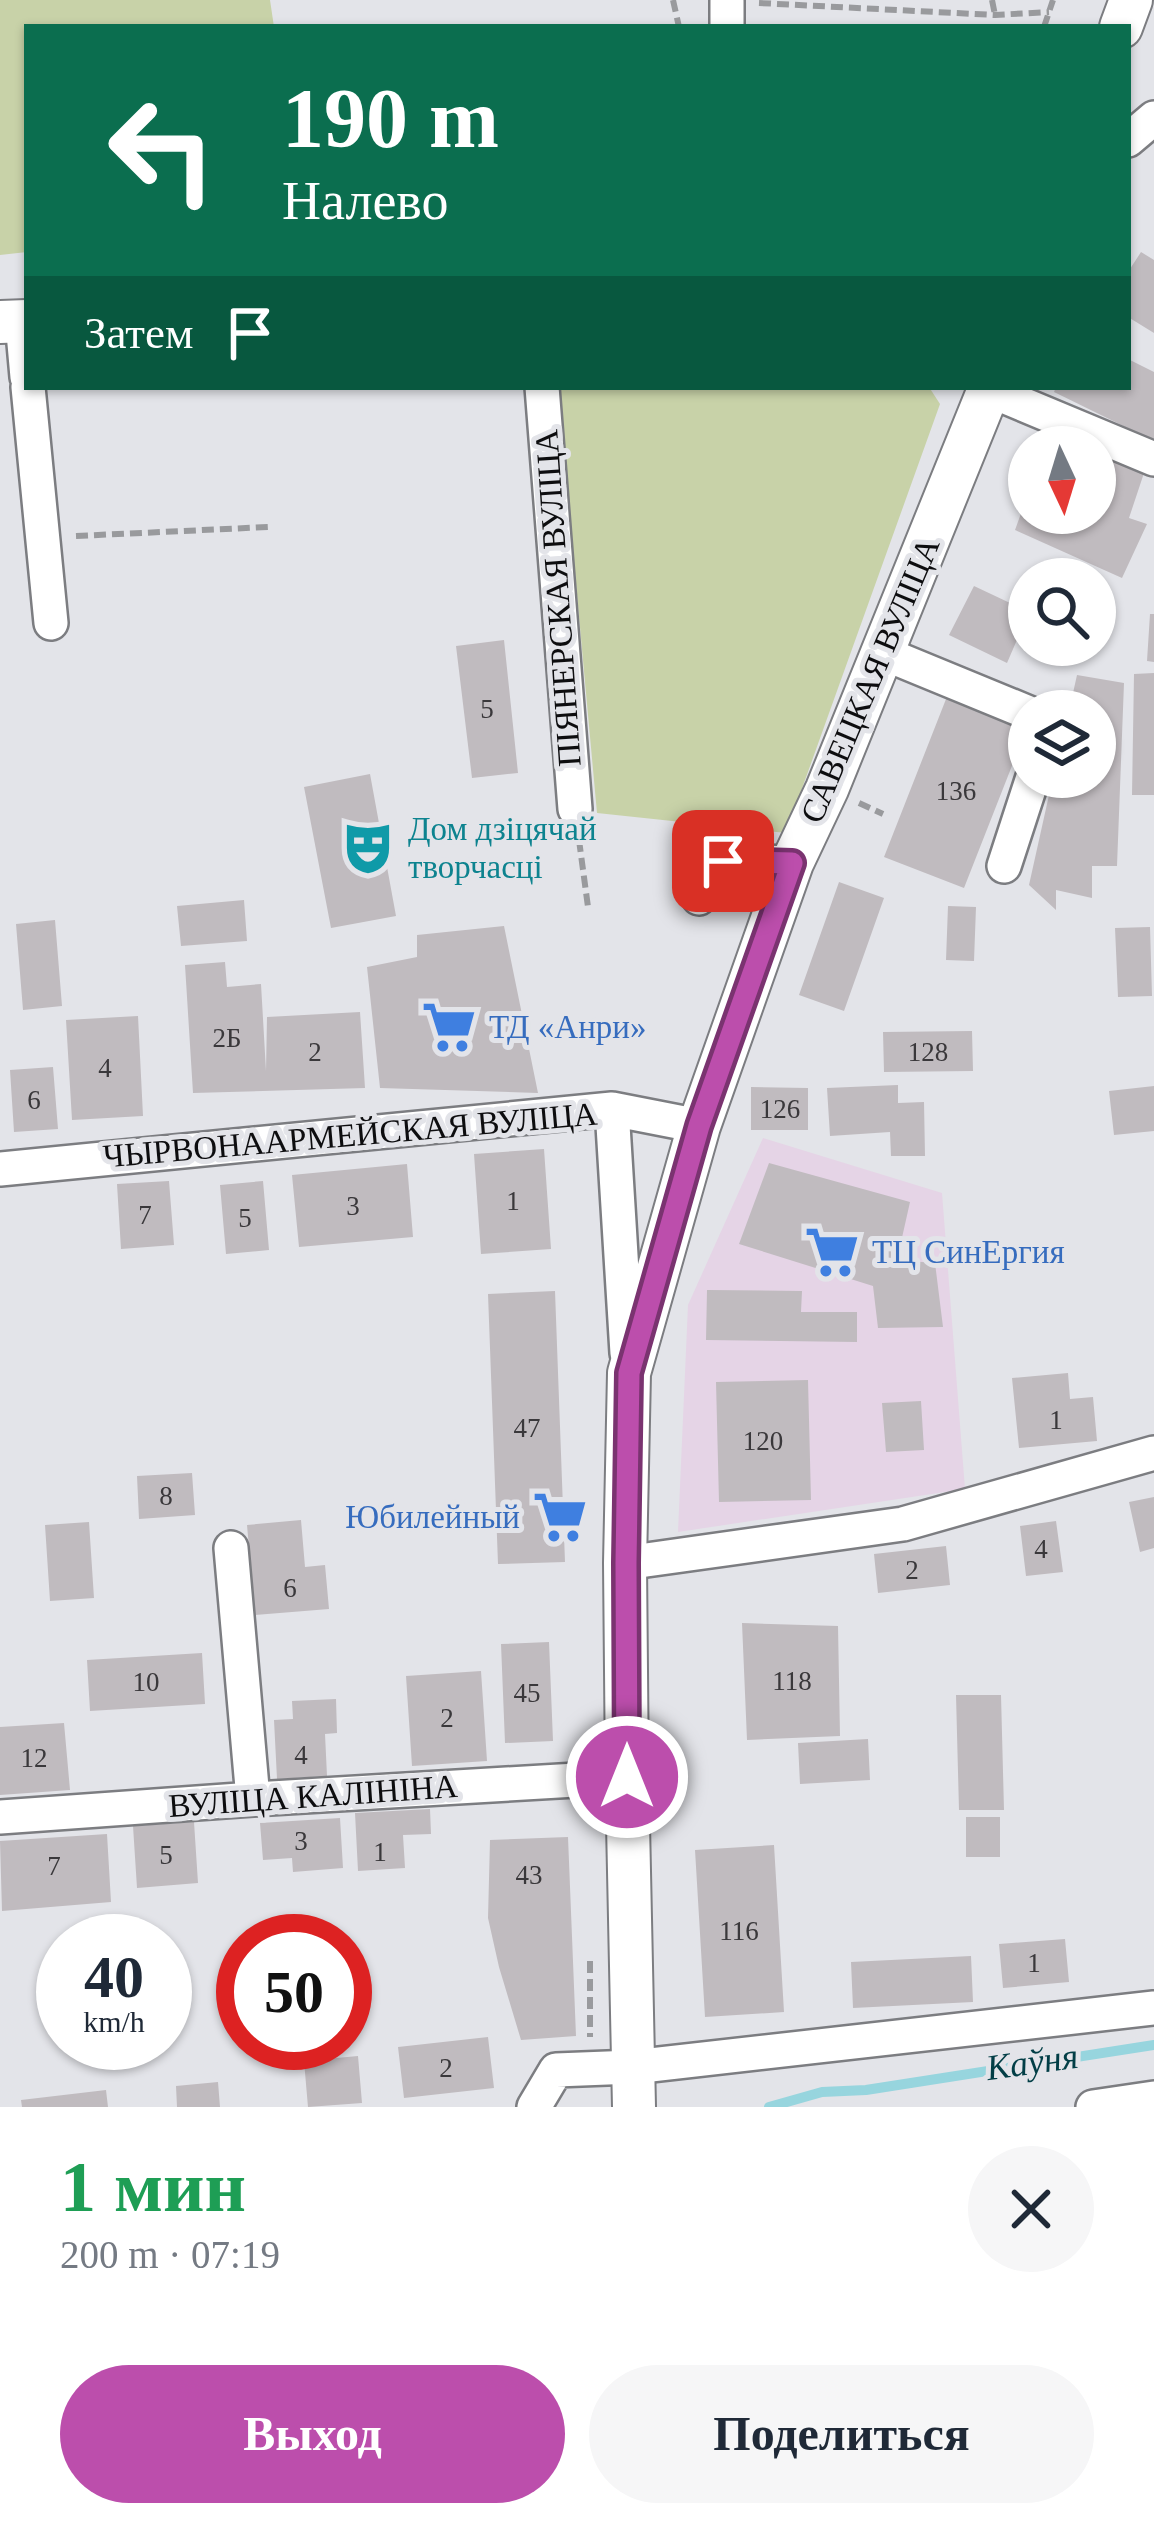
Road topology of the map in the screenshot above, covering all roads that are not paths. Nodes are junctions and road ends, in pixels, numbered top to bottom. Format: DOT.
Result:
graph roads {
  1 [pos="1154,118"];
  2 [pos="1131,137"];
  3 [pos="16,321"];
  4 [pos="24,362"];
  5 [pos="28,390"];
  6 [pos="542,390"];
  7 [pos="990,390"];
  8 [pos="992,390"];
  9 [pos="1154,459"];
  10 [pos="50,623"];
  11 [pos="883,653"];
  12 [pos="1008,704"];
  13 [pos="1026,798"];
  14 [pos="574,809"];
  15 [pos="792,863"];
  16 [pos="1004,866"];
  17 [pos="699,898"];
  18 [pos="612,1109"];
  19 [pos="699,1126"];
  20 [pos="0,1168"];
  21 [pos="629,1373"];
  22 [pos="1154,1453"];
  23 [pos="231,1548"];
  24 [pos="626,1563"];
  25 [pos="627,1777"];
  26 [pos="254,1798"];
  27 [pos="0,1817"];
  28 [pos="1154,2008"];
  29 [pos="634,2089"];
  30 [pos="1154,2098"];
  31 [pos="534,2107"];
  32 [pos="1093,2107"];
  1 -- 2 [label="street"];
  3 -- 4 [label="street"];
  5 -- 10 [label="street"];
  6 -- 14 [label="street, ПІЯНЕРСКАЯ ВУЛІЦА"];
  7 -- 11 [label="main road, САВЕЦКАЯ ВУЛІЦА"];
  8 -- 9 [label="street"];
  11 -- 12 [label="street"];
  11 -- 15 [label="main road, САВЕЦКАЯ ВУЛІЦА"];
  13 -- 16 [label="street"];
  15 -- 17 [label="street"];
  15 -- 19 [label="main road, САВЕЦКАЯ ВУЛІЦА"];
  18 -- 19 [label="street, ЧЫРВОНААРМЕЙСКАЯ ВУЛІЦА"];
  18 -- 20 [label="street, ЧЫРВОНААРМЕЙСКАЯ ВУЛІЦА"];
  18 -- 21 [label="street"];
  19 -- 21 [label="main road, САВЕЦКАЯ ВУЛІЦА"];
  21 -- 24 [label="main road, САВЕЦКАЯ ВУЛІЦА"];
  22 -- 24 [label="street"];
  23 -- 26 [label="street"];
  24 -- 25 [label="main road, САВЕЦКАЯ ВУЛІЦА"];
  25 -- 26 [label="street, ВУЛІЦА КАЛІНІНА"];
  25 -- 29 [label="main road, САВЕЦКАЯ ВУЛІЦА"];
  26 -- 27 [label="street, ВУЛІЦА КАЛІНІНА"];
  28 -- 29 [label="street"];
  29 -- 31 [label="street"];
  30 -- 32 [label="street"];
}
